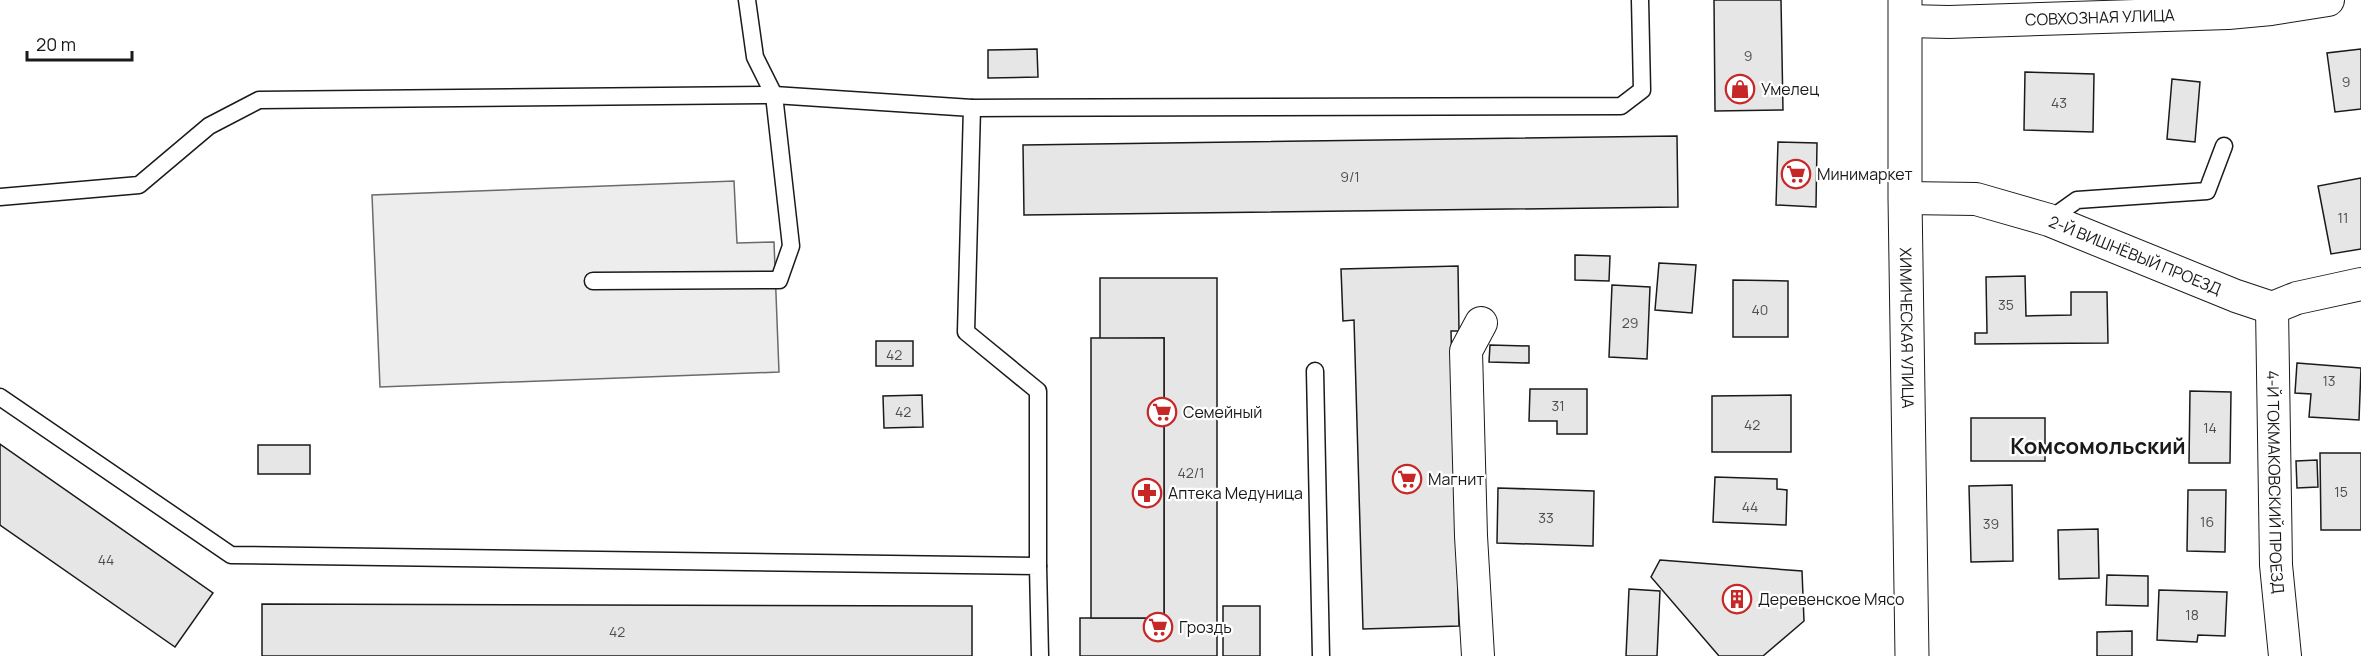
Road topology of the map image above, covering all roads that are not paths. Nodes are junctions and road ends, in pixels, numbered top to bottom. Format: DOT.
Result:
graph roads {
  1 [pos="747,0"];
  2 [pos="1640,0"];
  3 [pos="2328,0"];
  4 [pos="1906,10"];
  5 [pos="774,95"];
  6 [pos="972,108"];
  7 [pos="2224,146"];
  8 [pos="0,197"];
  9 [pos="1905,198"];
  10 [pos="2049,220"];
  11 [pos="593,281"];
  12 [pos="2361,284"];
  13 [pos="2272,308"];
  14 [pos="1481,323"];
  15 [pos="1315,371"];
  16 [pos="0,398"];
  17 [pos="1038,566"];
  18 [pos="1040,656"];
  19 [pos="1321,656"];
  20 [pos="1478,656"];
  21 [pos="1912,656"];
  22 [pos="2285,656"];
  1 -- 5 [label="lane"];
  2 -- 6 [label="lane"];
  3 -- 4 [label="street, СОВХОЗНАЯ УЛИЦА"];
  4 -- 9 [label="street, ХИМИЧЕСКАЯ УЛИЦА"];
  5 -- 6 [label="lane"];
  5 -- 8 [label="lane"];
  5 -- 11 [label="lane"];
  6 -- 17 [label="lane"];
  7 -- 10 [label="lane"];
  9 -- 10 [label="street, 2-Й ВИШНЁВЫЙ ПРОЕЗД"];
  9 -- 21 [label="street, ХИМИЧЕСКАЯ УЛИЦА"];
  10 -- 13 [label="street, 2-Й ВИШНЁВЫЙ ПРОЕЗД"];
  12 -- 13 [label="street"];
  13 -- 22 [label="street, 4-Й ТОКМАКОВСКИЙ ПРОЕЗД"];
  14 -- 20 [label="street"];
  15 -- 19 [label="lane"];
  16 -- 17 [label="lane"];
  17 -- 18 [label="lane"];
}
